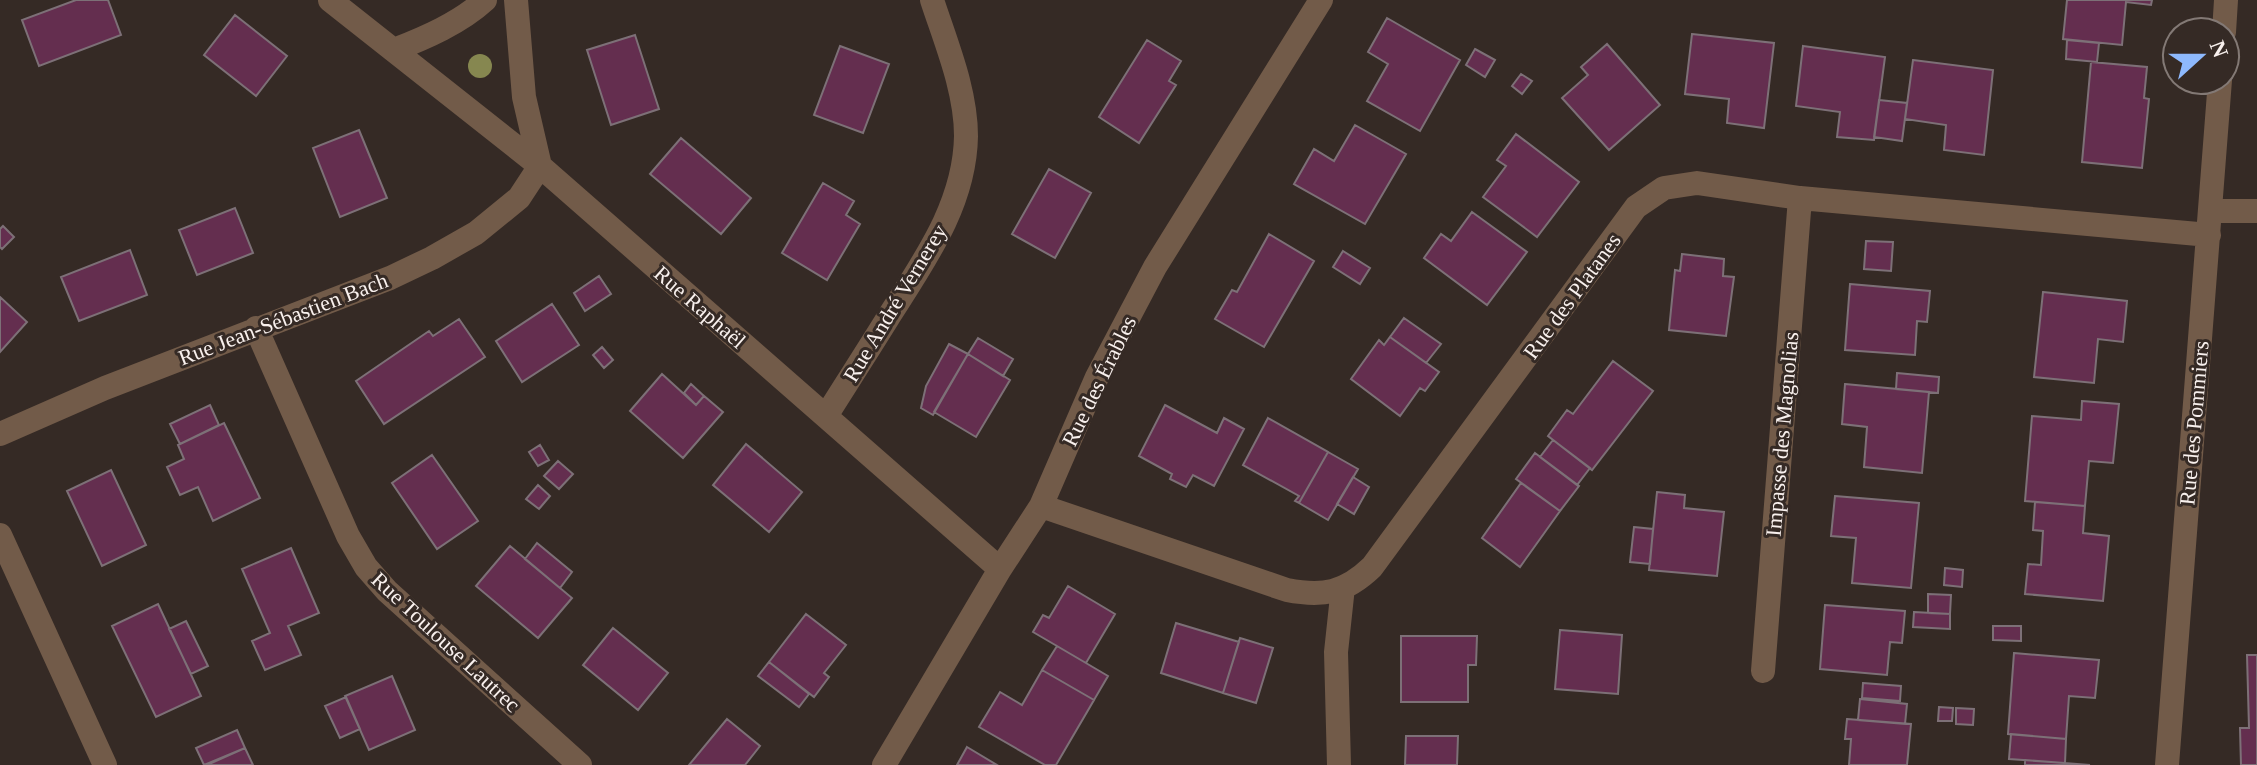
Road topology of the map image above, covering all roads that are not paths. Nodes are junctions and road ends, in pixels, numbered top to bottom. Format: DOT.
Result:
graph roads {
  1 [pos="330,0"];
  2 [pos="485,0"];
  3 [pos="516,0"];
  4 [pos="932,0"];
  5 [pos="1321,0"];
  6 [pos="394,50"];
  7 [pos="2219,96"];
  8 [pos="540,166"];
  9 [pos="1800,198"];
  10 [pos="2211,211"];
  11 [pos="2257,211"];
  12 [pos="2209,235"];
  13 [pos="256,328"];
  14 [pos="826,416"];
  15 [pos="0,434"];
  16 [pos="1041,506"];
  17 [pos="0,535"];
  18 [pos="1000,569"];
  19 [pos="1343,587"];
  20 [pos="1763,671"];
  21 [pos="105,765"];
  22 [pos="580,765"];
  23 [pos="884,765"];
  24 [pos="1339,765"];
  25 [pos="2167,765"];
  1 -- 6 [label="street, Rue Raphaël"];
  2 -- 6 [label="street"];
  3 -- 8 [label="street"];
  4 -- 14 [label="street, Rue André Vernerey"];
  5 -- 16 [label="street, Rue des Érables"];
  6 -- 8 [label="street, Rue Raphaël"];
  7 -- 10 [label="street, Rue des Pommiers"];
  8 -- 13 [label="street, Rue Jean-Sébastien Bach"];
  8 -- 14 [label="street, Rue Raphaël"];
  9 -- 12 [label="street, Rue des Platanes"];
  9 -- 19 [label="street, Rue des Platanes"];
  9 -- 20 [label="street, Impasse des Magnolias"];
  10 -- 11 [label="street"];
  10 -- 12 [label="street, Rue des Pommiers"];
  12 -- 25 [label="street, Rue des Pommiers"];
  13 -- 15 [label="street, Rue Jean-Sébastien Bach"];
  13 -- 22 [label="street, Rue Toulouse Lautrec"];
  14 -- 18 [label="street, Rue Raphaël"];
  16 -- 18 [label="street, Rue des Érables"];
  16 -- 19 [label="street, Rue des Platanes"];
  17 -- 21 [label="street"];
  18 -- 23 [label="street, Rue des Érables"];
  19 -- 24 [label="street"];
}
